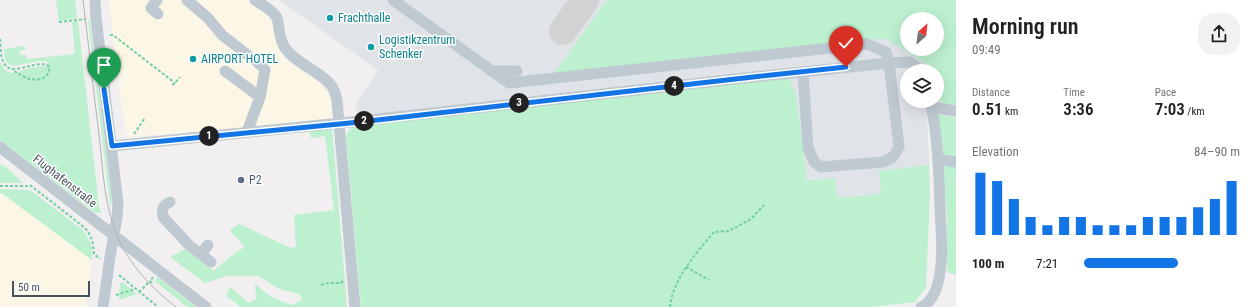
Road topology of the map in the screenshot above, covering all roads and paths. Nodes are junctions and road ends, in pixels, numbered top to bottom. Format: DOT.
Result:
graph roads {
  1 [pos="157,0"];
  2 [pos="187,0"];
  3 [pos="255,0"];
  4 [pos="393,0"];
  5 [pos="95,7"];
  6 [pos="158,14"];
  7 [pos="59,22"];
  8 [pos="110,35"];
  9 [pos="0,39"];
  10 [pos="889,63"];
  11 [pos="912,64"];
  12 [pos="12,70"];
  13 [pos="225,71"];
  14 [pos="492,71"];
  15 [pos="517,71"];
  16 [pos="803,72"];
  17 [pos="180,77"];
  18 [pos="175,83"];
  19 [pos="172,85"];
  20 [pos="260,98"];
  21 [pos="932,108"];
  22 [pos="944,108"];
  23 [pos="956,111"];
  24 [pos="145,118"];
  25 [pos="338,123"];
  26 [pos="135,132"];
  27 [pos="247,132"];
  28 [pos="112,146"];
  29 [pos="0,147"];
  30 [pos="938,159"];
  31 [pos="956,162"];
  32 [pos="27,182"];
  33 [pos="0,186"];
  34 [pos="32,186"];
  35 [pos="170,202"];
  36 [pos="764,205"];
  37 [pos="114,235"];
  38 [pos="208,245"];
  39 [pos="94,254"];
  40 [pos="201,254"];
  41 [pos="211,262"];
  42 [pos="686,267"];
  43 [pos="352,272"];
  44 [pos="119,275"];
  45 [pos="710,280"];
  46 [pos="150,281"];
  47 [pos="321,284"];
  48 [pos="136,289"];
  49 [pos="139,292"];
  50 [pos="116,295"];
  51 [pos="927,306"];
  52 [pos="103,307"];
  53 [pos="158,307"];
  54 [pos="206,307"];
  55 [pos="355,307"];
  56 [pos="670,307"];
  1 -- 6 [label="street"];
  2 -- 20 [label="street"];
  3 -- 25 [label="street"];
  4 -- 14 [label="street"];
  5 -- 7 [label="path"];
  5 -- 28 [label="street"];
  8 -- 18 [label="path"];
  9 -- 12 [label="path"];
  10 -- 11 [label="street"];
  10 -- 14 [label="street"];
  10 -- 16 [label="street"];
  10 -- 16 [label="street"];
  12 -- 12 [label="path"];
  13 -- 20 [label="street"];
  14 -- 15 [label="street"];
  16 -- 25 [label="street"];
  17 -- 18 [label="path"];
  18 -- 19 [label="path"];
  20 -- 27 [label="street"];
  21 -- 30 [label="street"];
  22 -- 23 [label="street"];
  24 -- 26 [label="path"];
  25 -- 27 [label="street"];
  25 -- 43 [label="street"];
  27 -- 28 [label="street"];
  28 -- 37 [label="street"];
  29 -- 37 [label="street, Flughafenstraße"];
  30 -- 31 [label="street"];
  30 -- 51 [label="street"];
  32 -- 34 [label="path"];
  33 -- 34 [label="path"];
  34 -- 39 [label="path"];
  35 -- 40 [label="street"];
  36 -- 42 [label="path"];
  37 -- 52 [label="street"];
  37 -- 54 [label="street, Flughafenstraße"];
  38 -- 40 [label="street"];
  40 -- 41 [label="street"];
  42 -- 45 [label="path"];
  42 -- 56 [label="path"];
  43 -- 47 [label="path"];
  43 -- 55 [label="street"];
  44 -- 48 [label="path"];
  46 -- 49 [label="path"];
  48 -- 49 [label="path"];
  48 -- 50 [label="path"];
  49 -- 53 [label="path"];
}
